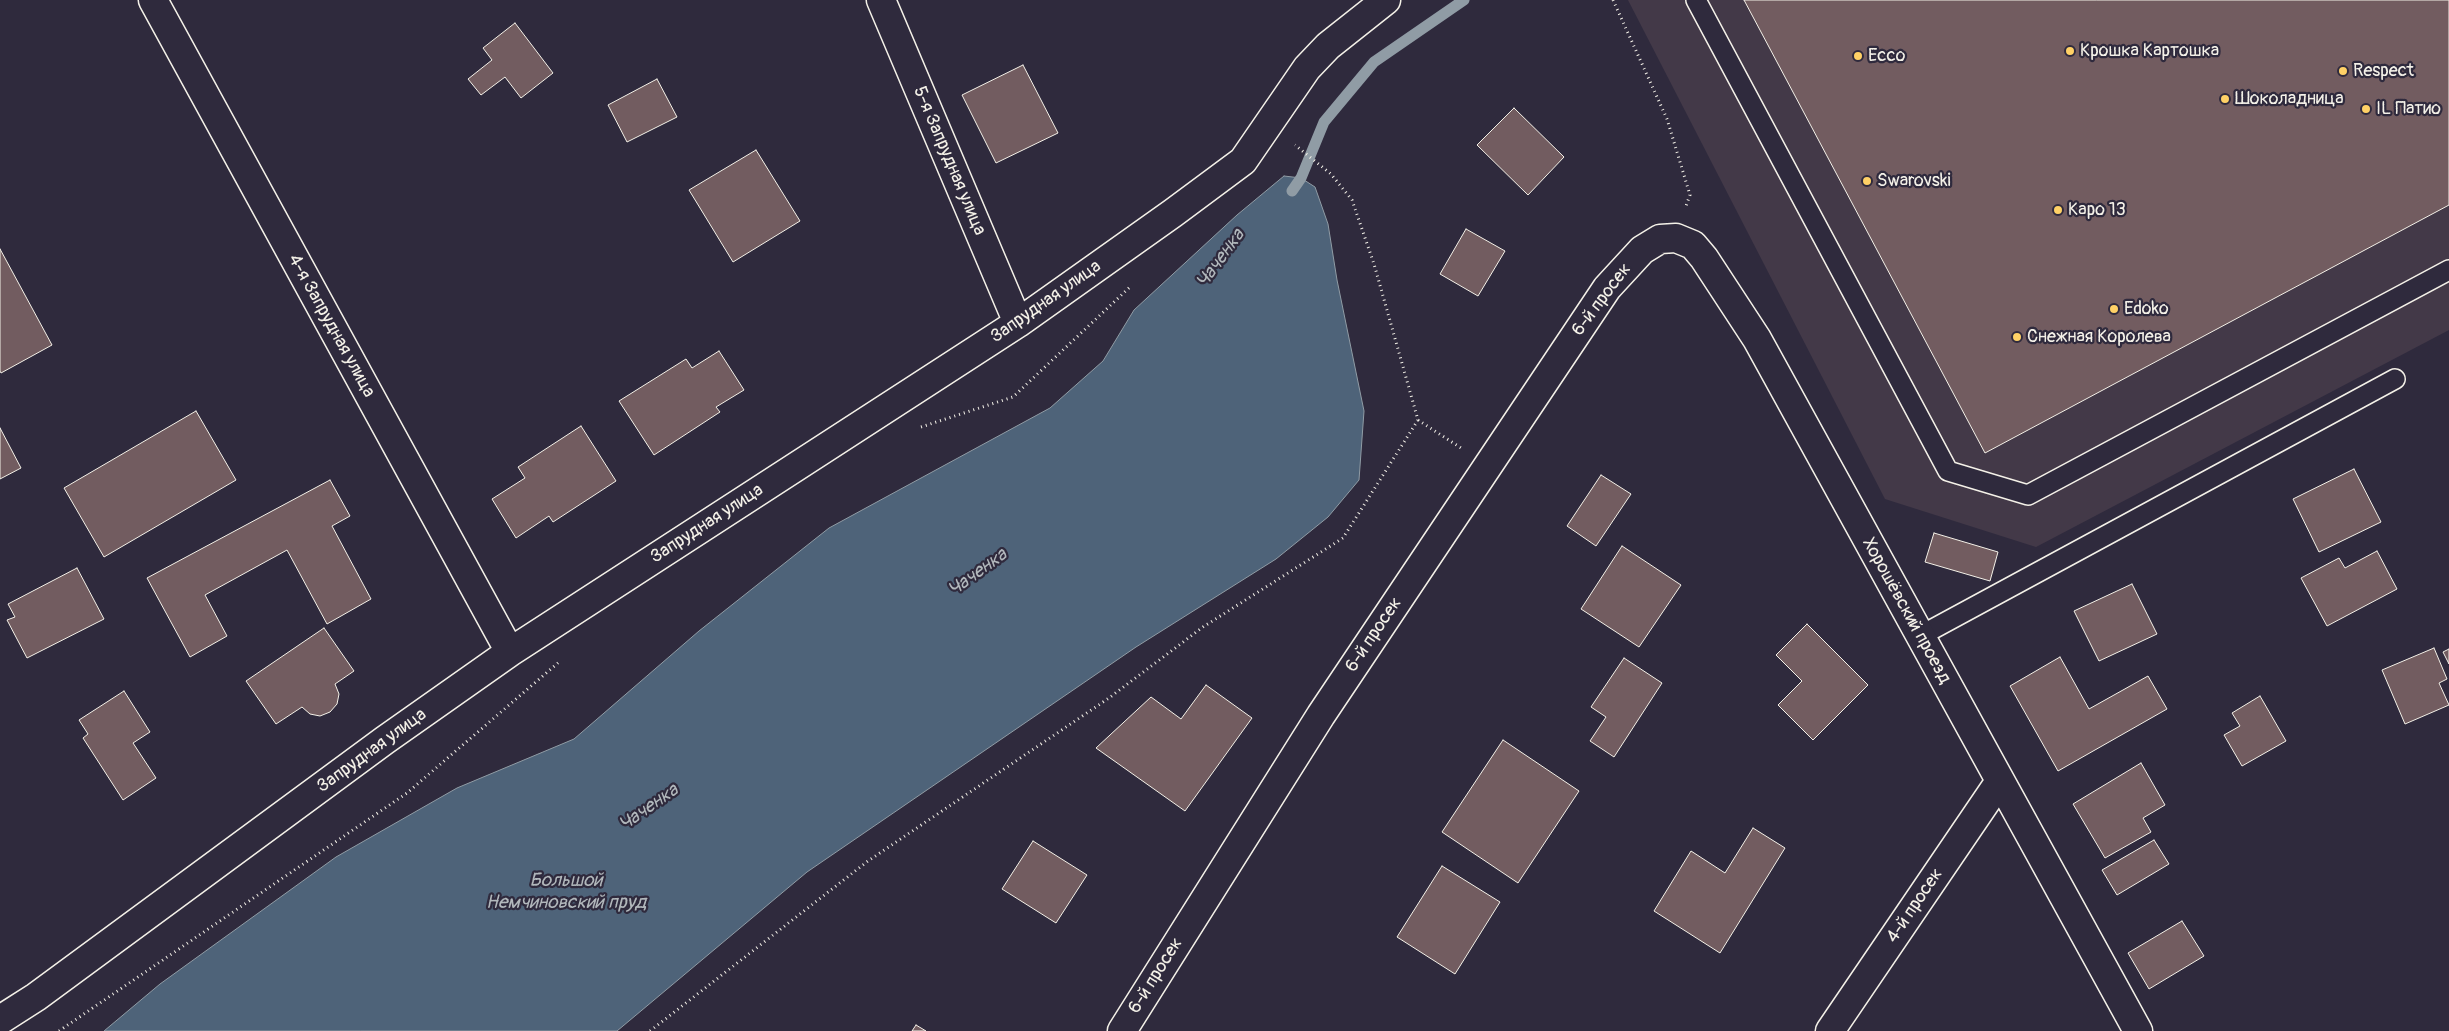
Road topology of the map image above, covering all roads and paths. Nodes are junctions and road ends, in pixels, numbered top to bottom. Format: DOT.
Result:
graph roads {
  1 [pos="153,0"];
  2 [pos="881,0"];
  3 [pos="1386,0"];
  4 [pos="1613,0"];
  5 [pos="1696,0"];
  6 [pos="1269,124"];
  7 [pos="1676,238"];
  8 [pos="2449,270"];
  9 [pos="1132,284"];
  10 [pos="1018,323"];
  11 [pos="2395,379"];
  12 [pos="1418,420"];
  13 [pos="919,428"];
  14 [pos="1488,465"];
  15 [pos="1920,636"];
  16 [pos="510,652"];
  17 [pos="562,659"];
  18 [pos="2000,781"];
  19 [pos="0,1020"];
  20 [pos="59,1031"];
  21 [pos="650,1031"];
  22 [pos="1122,1031"];
  23 [pos="1830,1031"];
  24 [pos="2138,1031"];
  1 -- 16 [label="street, 4-я Запрудная улица"];
  2 -- 10 [label="street, 5-я Запрудная улица"];
  3 -- 6 [label="street, Запрудная улица"];
  4 -- 7 [label="path"];
  5 -- 8 [label="lane"];
  6 -- 10 [label="street, Запрудная улица"];
  6 -- 12 [label="path"];
  7 -- 14 [label="street, 6-й просек"];
  7 -- 15 [label="street, Хорошёвский проезд"];
  9 -- 13 [label="path"];
  10 -- 16 [label="street, Запрудная улица"];
  11 -- 15 [label="lane"];
  12 -- 14 [label="path"];
  12 -- 21 [label="path"];
  14 -- 22 [label="street, 6-й просек"];
  15 -- 18 [label="street, Хорошёвский проезд"];
  16 -- 19 [label="street, Запрудная улица"];
  17 -- 20 [label="path"];
  18 -- 23 [label="street, 4-й просек"];
  18 -- 24 [label="street, Хорошёвский проезд"];
}
